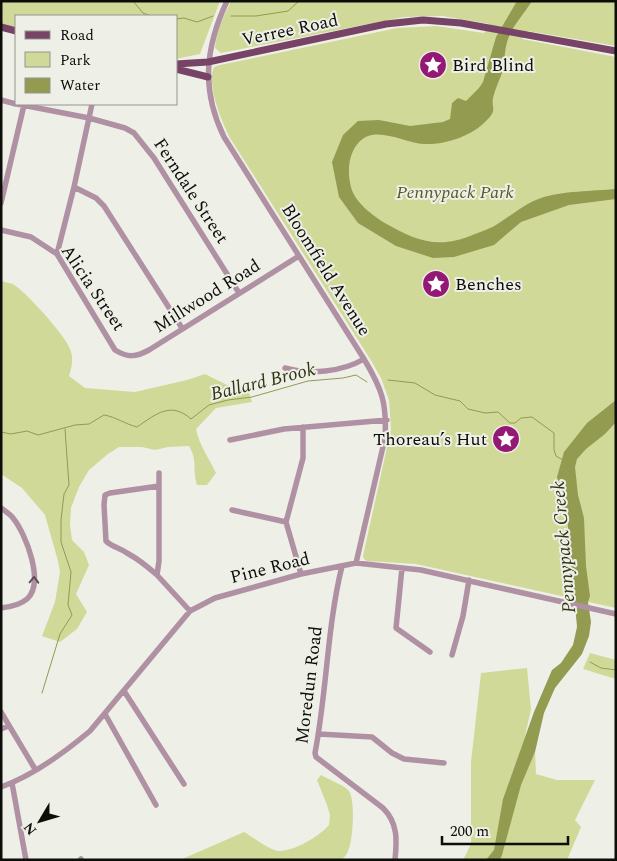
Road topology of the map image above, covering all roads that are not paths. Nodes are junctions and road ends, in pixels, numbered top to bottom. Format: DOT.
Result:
graph roads {
  1 [pos="227,1"];
  2 [pos="1,27"];
  3 [pos="15,30"];
  4 [pos="616,51"];
  5 [pos="208,62"];
  6 [pos="178,64"];
  7 [pos="178,69"];
  8 [pos="208,78"];
  9 [pos="1,100"];
  10 [pos="15,103"];
  11 [pos="19,105"];
  12 [pos="24,105"];
  13 [pos="92,105"];
  14 [pos="89,118"];
  15 [pos="74,188"];
  16 [pos="1,203"];
  17 [pos="1,230"];
  18 [pos="57,254"];
  19 [pos="299,256"];
  20 [pos="239,293"];
  21 [pos="182,328"];
  22 [pos="129,356"];
  23 [pos="364,359"];
  24 [pos="285,368"];
  25 [pos="386,420"];
  26 [pos="303,427"];
  27 [pos="230,440"];
  28 [pos="159,473"];
  29 [pos="159,486"];
  30 [pos="1,508"];
  31 [pos="232,510"];
  32 [pos="286,522"];
  33 [pos="356,563"];
  34 [pos="342,566"];
  35 [pos="402,568"];
  36 [pos="301,574"];
  37 [pos="157,575"];
  38 [pos="470,580"];
  39 [pos="1,608"];
  40 [pos="190,611"];
  41 [pos="616,614"];
  42 [pos="430,652"];
  43 [pos="452,655"];
  44 [pos="124,691"];
  45 [pos="1,712"];
  46 [pos="104,714"];
  47 [pos="9,726"];
  48 [pos="1,729"];
  49 [pos="319,734"];
  50 [pos="444,763"];
  51 [pos="35,769"];
  52 [pos="12,783"];
  53 [pos="184,784"];
  54 [pos="1,787"];
  55 [pos="156,805"];
  56 [pos="26,860"];
  57 [pos="395,860"];
  1 -- 5 [label="street, Bloomfield Avenue"];
  2 -- 3 [label="main road"];
  4 -- 5 [label="main road, Verree Road"];
  5 -- 6 [label="main road, Verree Road"];
  5 -- 8 [label="street, Bloomfield Avenue"];
  7 -- 8 [label="main road"];
  8 -- 19 [label="street, Bloomfield Avenue"];
  9 -- 10 [label="street, Ferndale Street"];
  11 -- 16 [label="street"];
  12 -- 14 [label="street, Ferndale Street"];
  13 -- 14 [label="street"];
  14 -- 15 [label="street"];
  14 -- 20 [label="street, Ferndale Street"];
  15 -- 18 [label="street"];
  15 -- 21 [label="street"];
  17 -- 18 [label="street, Alicia Street"];
  18 -- 22 [label="street, Alicia Street"];
  19 -- 20 [label="street, Millwood Road"];
  19 -- 23 [label="street, Bloomfield Avenue"];
  20 -- 21 [label="street, Millwood Road"];
  21 -- 22 [label="street, Millwood Road"];
  23 -- 24 [label="street"];
  23 -- 25 [label="street, Bloomfield Avenue"];
  25 -- 26 [label="street"];
  25 -- 33 [label="street, Bloomfield Avenue"];
  26 -- 27 [label="street"];
  26 -- 32 [label="street"];
  28 -- 29 [label="street"];
  29 -- 37 [label="street"];
  29 -- 37 [label="street"];
  39 -- 30 [label="street, one-way"];
  31 -- 32 [label="street"];
  32 -- 36 [label="street"];
  33 -- 34 [label="street, Pine Road"];
  33 -- 35 [label="street, Pine Road"];
  34 -- 36 [label="street, Pine Road"];
  34 -- 49 [label="street, Moredun Road"];
  35 -- 38 [label="street, Pine Road"];
  35 -- 42 [label="street"];
  36 -- 40 [label="street, Pine Road"];
  37 -- 40 [label="street"];
  38 -- 41 [label="street, Pine Road"];
  38 -- 43 [label="street"];
  40 -- 44 [label="street, Pine Road"];
  44 -- 46 [label="street, Pine Road"];
  44 -- 53 [label="street"];
  45 -- 47 [label="street"];
  46 -- 51 [label="street, Pine Road"];
  46 -- 55 [label="street"];
  47 -- 48 [label="street"];
  47 -- 51 [label="street"];
  49 -- 50 [label="street"];
  49 -- 57 [label="street, Moredun Road"];
  51 -- 52 [label="street, Pine Road"];
  52 -- 54 [label="street, Pine Road"];
  52 -- 56 [label="street"];
}
